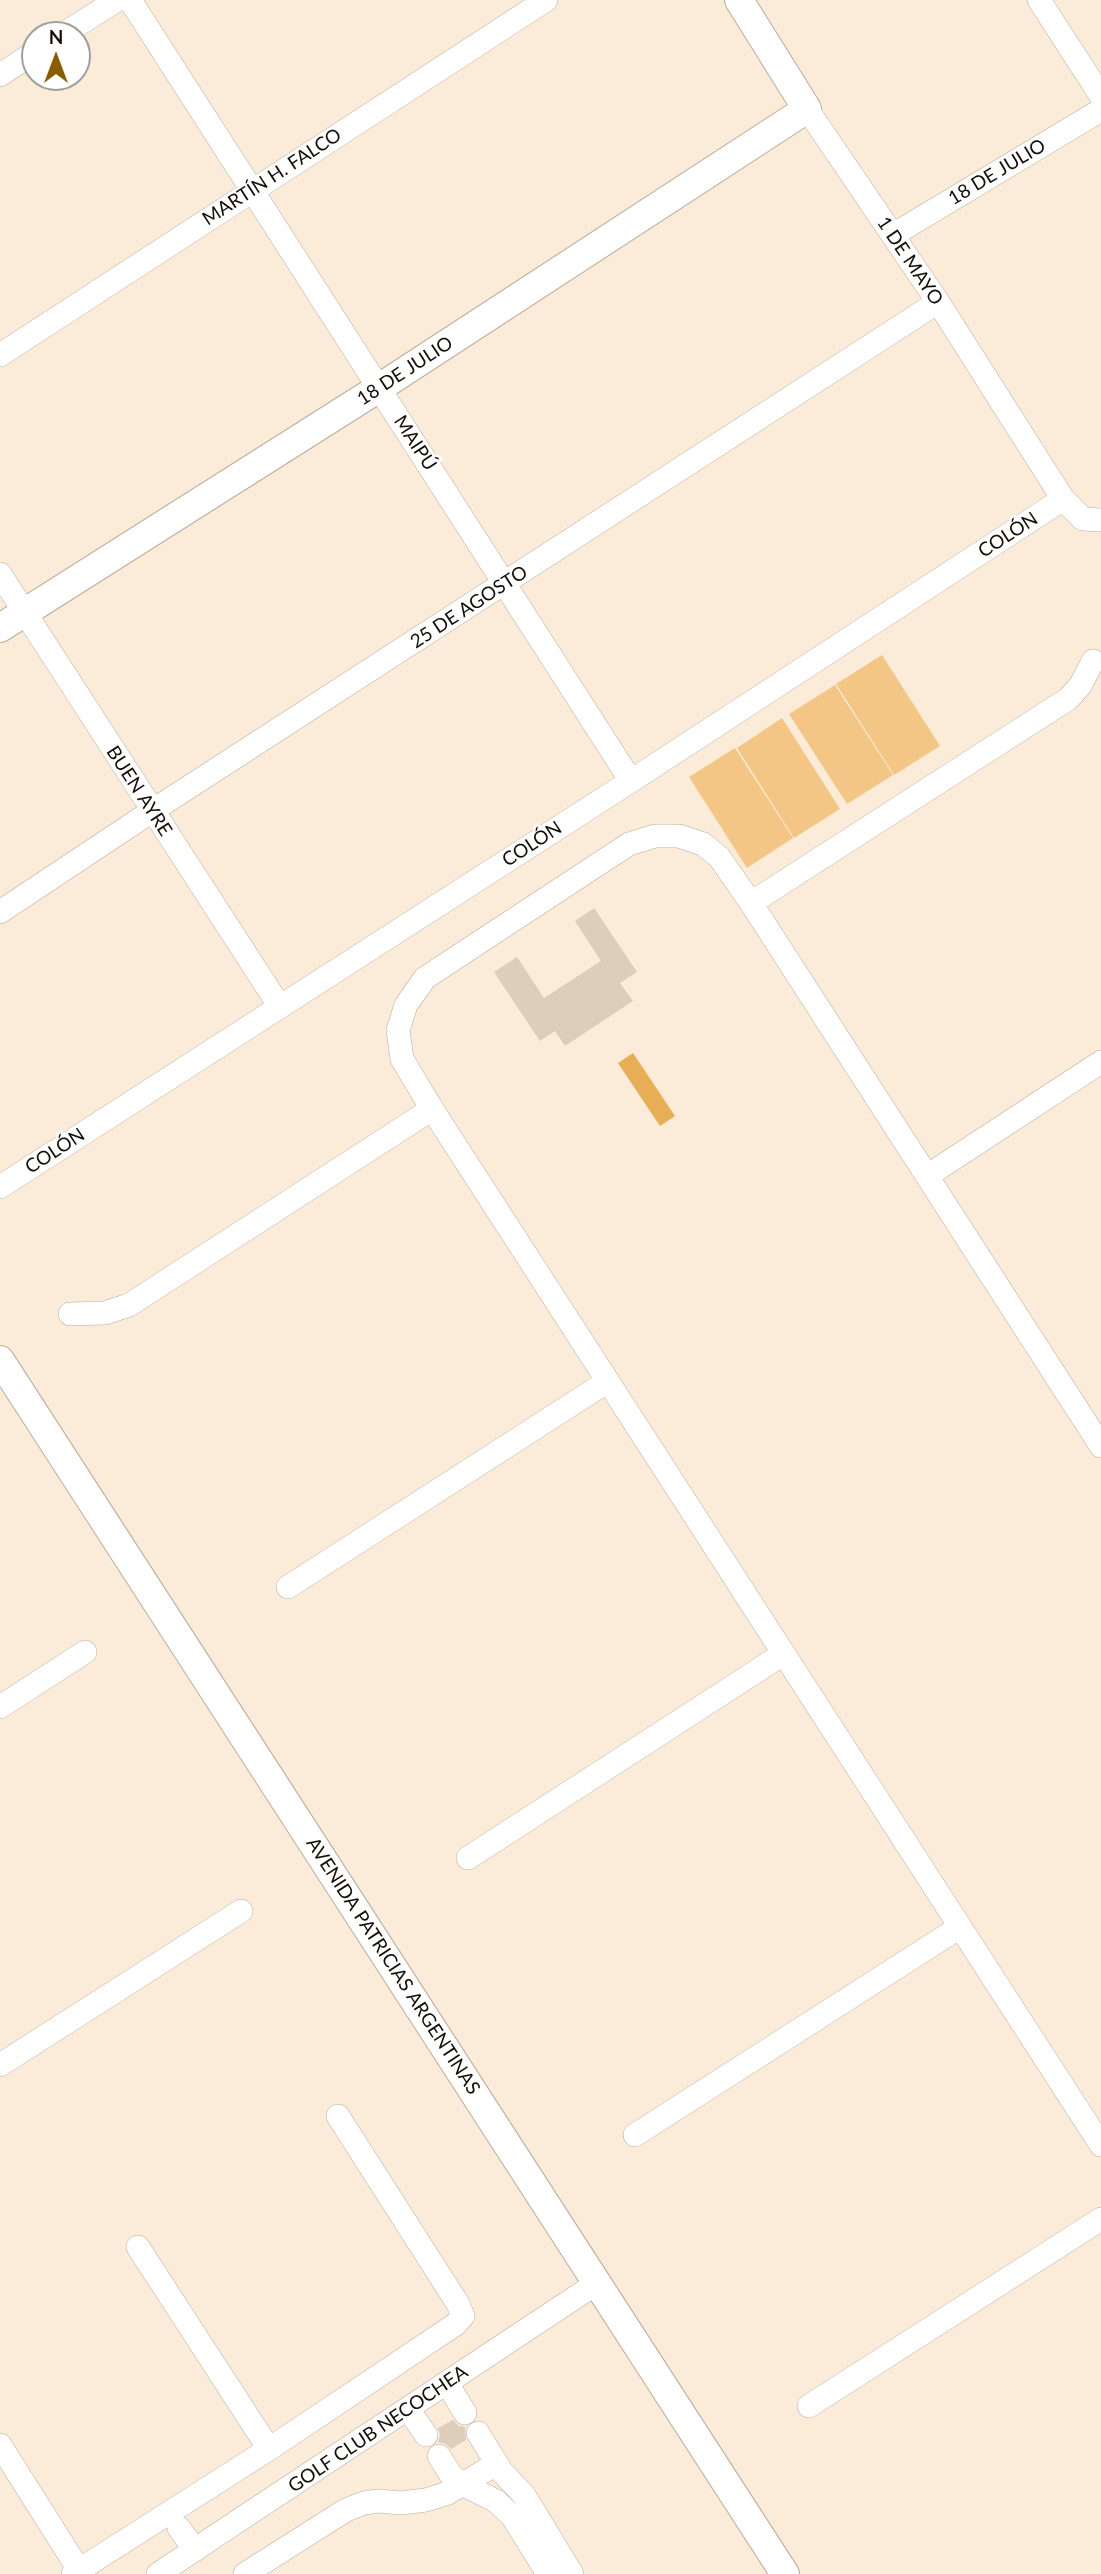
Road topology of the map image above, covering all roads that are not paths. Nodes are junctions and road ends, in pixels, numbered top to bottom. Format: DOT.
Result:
graph roads {
  1 [pos="117,0"];
  2 [pos="130,0"];
  3 [pos="546,0"];
  4 [pos="739,0"];
  5 [pos="1038,0"];
  6 [pos="84,21"];
  7 [pos="21,61"];
  8 [pos="0,75"];
  9 [pos="1101,96"];
  10 [pos="807,109"];
  11 [pos="1101,110"];
  12 [pos="251,190"];
  13 [pos="893,235"];
  14 [pos="938,302"];
  15 [pos="0,355"];
  16 [pos="379,388"];
  17 [pos="1063,499"];
  18 [pos="1092,519"];
  19 [pos="0,574"];
  20 [pos="506,583"];
  21 [pos="24,612"];
  22 [pos="0,628"];
  23 [pos="1093,662"];
  24 [pos="631,781"];
  25 [pos="152,811"];
  26 [pos="751,903"];
  27 [pos="0,912"];
  28 [pos="280,1007"];
  29 [pos="1101,1062"];
  30 [pos="432,1109"];
  31 [pos="927,1176"];
  32 [pos="0,1187"];
  33 [pos="70,1314"];
  34 [pos="0,1360"];
  35 [pos="608,1381"];
  36 [pos="1101,1446"];
  37 [pos="288,1587"];
  38 [pos="85,1652"];
  39 [pos="783,1654"];
  40 [pos="0,1707"];
  41 [pos="468,1858"];
  42 [pos="241,1911"];
  43 [pos="960,1927"];
  44 [pos="0,2065"];
  45 [pos="338,2116"];
  46 [pos="635,2135"];
  47 [pos="1101,2145"];
  48 [pos="1101,2219"];
  49 [pos="138,2247"];
  50 [pos="597,2283"];
  51 [pos="447,2383"];
  52 [pos="809,2406"];
  53 [pos="408,2409"];
  54 [pos="465,2413"];
  55 [pos="478,2433"];
  56 [pos="426,2435"];
  57 [pos="0,2445"];
  58 [pos="270,2449"];
  59 [pos="439,2456"];
  60 [pos="496,2464"];
  61 [pos="463,2484"];
  62 [pos="181,2516"];
  63 [pos="201,2546"];
  64 [pos="76,2572"];
  65 [pos="158,2574"];
  66 [pos="245,2574"];
  67 [pos="548,2574"];
  68 [pos="572,2574"];
  69 [pos="785,2574"];
  1 -- 6 [label="street"];
  2 -- 12 [label="street, MAIPÚ"];
  3 -- 12 [label="street, MARTÍN H. FALCO"];
  4 -- 10 [label="street, 1 DE MAYO"];
  5 -- 9 [label="street"];
  7 -- 8 [label="street"];
  10 -- 13 [label="street, 1 DE MAYO"];
  10 -- 16 [label="street, 18 DE JULIO"];
  11 -- 13 [label="street, 18 DE JULIO"];
  12 -- 15 [label="street, MARTÍN H. FALCO"];
  12 -- 16 [label="street, MAIPÚ"];
  13 -- 14 [label="street, 1 DE MAYO"];
  14 -- 17 [label="street, 1 DE MAYO"];
  14 -- 20 [label="street, 25 DE AGOSTO"];
  16 -- 20 [label="street, MAIPÚ"];
  16 -- 21 [label="street, 18 DE JULIO"];
  17 -- 18 [label="street, 1 DE MAYO"];
  17 -- 24 [label="street, COLÓN"];
  19 -- 21 [label="street, BUEN AYRE"];
  20 -- 24 [label="street, MAIPÚ"];
  20 -- 25 [label="street, 25 DE AGOSTO"];
  21 -- 22 [label="street, 18 DE JULIO"];
  21 -- 25 [label="street, BUEN AYRE"];
  23 -- 26 [label="street"];
  24 -- 28 [label="street, COLÓN"];
  25 -- 27 [label="street, 25 DE AGOSTO"];
  25 -- 28 [label="street, BUEN AYRE"];
  26 -- 30 [label="street"];
  26 -- 31 [label="street"];
  28 -- 32 [label="street, COLÓN"];
  29 -- 31 [label="street"];
  30 -- 33 [label="street"];
  30 -- 35 [label="street"];
  31 -- 36 [label="street"];
  34 -- 50 [label="street, AVENIDA PATRICIAS ARGENTINAS"];
  35 -- 37 [label="street"];
  35 -- 39 [label="street"];
  38 -- 40 [label="street"];
  39 -- 41 [label="street"];
  39 -- 43 [label="street"];
  42 -- 44 [label="street"];
  43 -- 46 [label="street"];
  43 -- 47 [label="street"];
  45 -- 58 [label="street"];
  48 -- 52 [label="street"];
  49 -- 58 [label="street"];
  50 -- 51 [label="street, GOLF CLUB NECOCHEA"];
  50 -- 69 [label="street, AVENIDA PATRICIAS ARGENTINAS"];
  51 -- 53 [label="street, GOLF CLUB NECOCHEA"];
  51 -- 54 [label="street"];
  53 -- 56 [label="street"];
  53 -- 63 [label="street, GOLF CLUB NECOCHEA"];
  55 -- 60 [label="street"];
  57 -- 64 [label="street"];
  58 -- 62 [label="street"];
  59 -- 61 [label="street"];
  60 -- 61 [label="street"];
  60 -- 68 [label="street"];
  61 -- 66 [label="street"];
  61 -- 67 [label="street"];
  62 -- 63 [label="street"];
  62 -- 64 [label="street"];
  63 -- 65 [label="street, GOLF CLUB NECOCHEA"];
}
